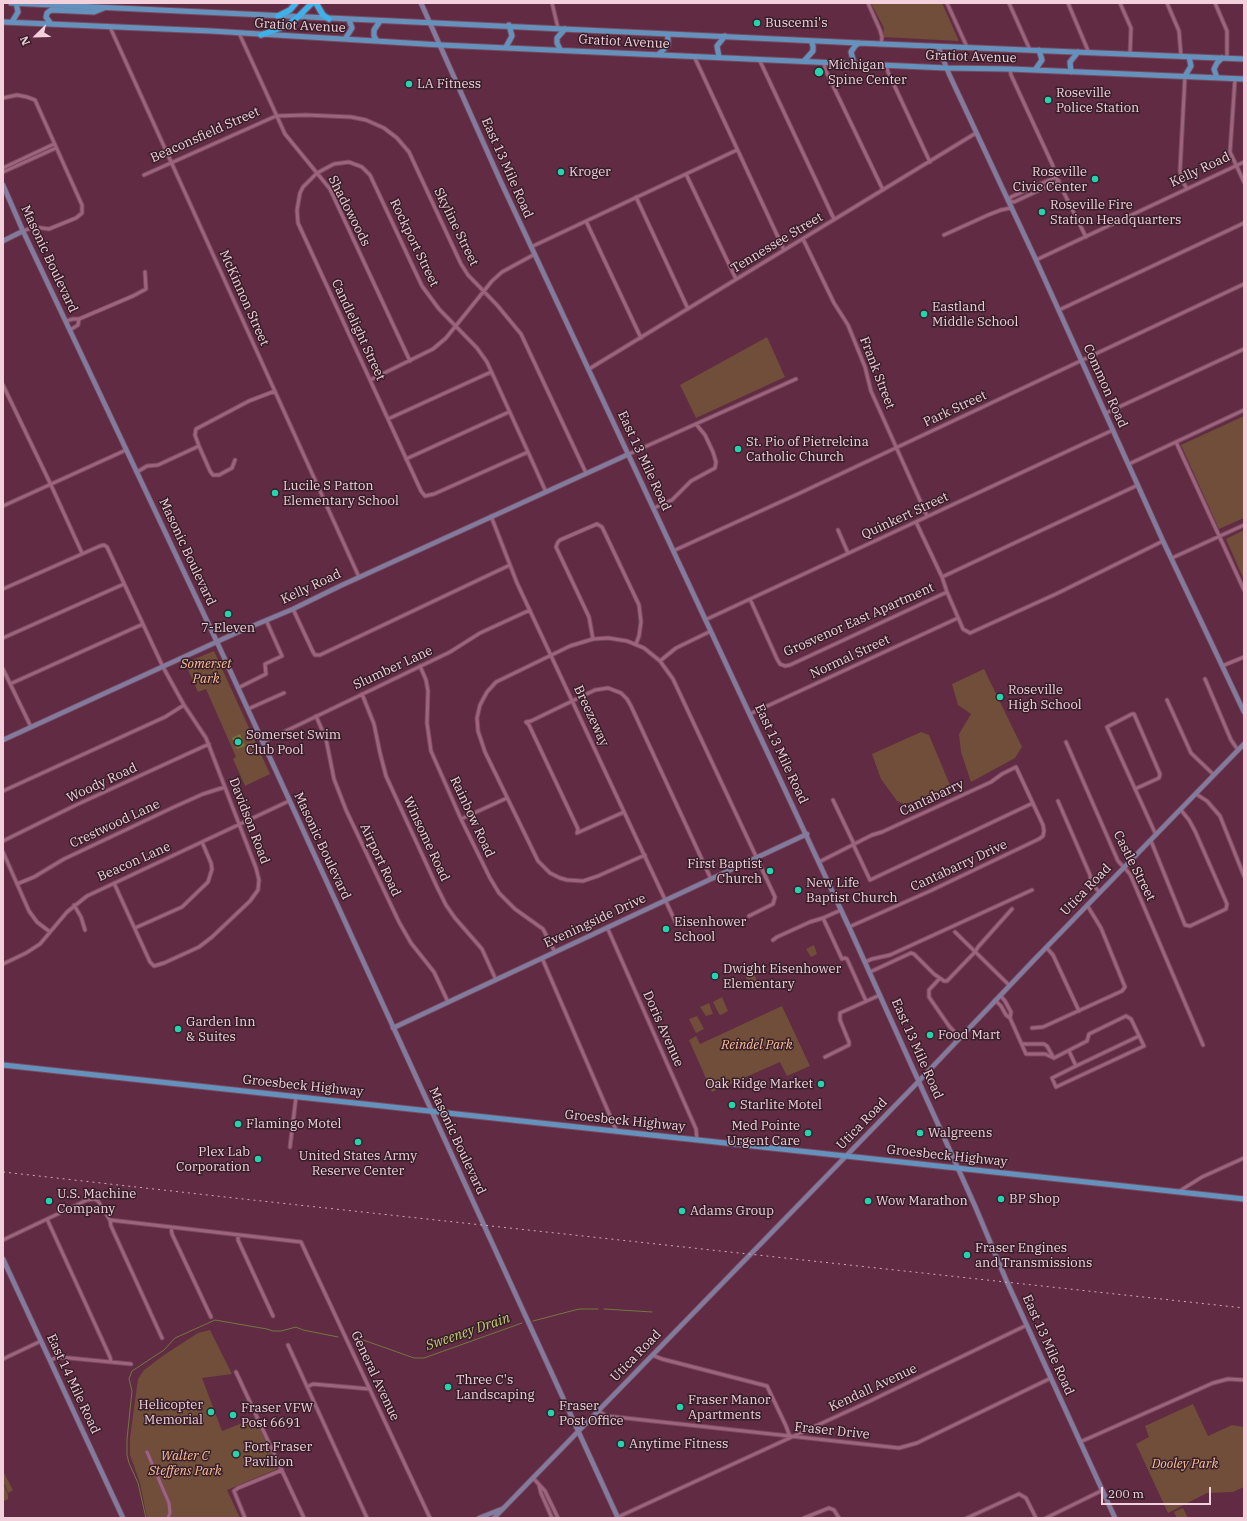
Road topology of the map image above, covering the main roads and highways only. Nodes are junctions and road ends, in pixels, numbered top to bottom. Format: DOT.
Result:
graph roads {
  1 [pos="11,3"];
  2 [pos="16,3"];
  3 [pos="296,3"];
  4 [pos="312,3"];
  5 [pos="316,3"];
  6 [pos="105,7"];
  7 [pos="278,16"];
  8 [pos="298,17"];
  9 [pos="329,19"];
  10 [pos="349,20"];
  11 [pos="380,21"];
  12 [pos="3,22"];
  13 [pos="12,22"];
  14 [pos="51,24"];
  15 [pos="509,25"];
  16 [pos="565,29"];
  17 [pos="666,34"];
  18 [pos="262,35"];
  19 [pos="725,36"];
  20 [pos="345,39"];
  21 [pos="377,41"];
  22 [pos="811,41"];
  23 [pos="859,43"];
  24 [pos="506,47"];
  25 [pos="560,49"];
  26 [pos="1039,50"];
  27 [pos="1078,52"];
  28 [pos="659,54"];
  29 [pos="719,57"];
  30 [pos="1189,57"];
  31 [pos="1225,58"];
  32 [pos="1244,59"];
  33 [pos="804,61"];
  34 [pos="854,63"];
  35 [pos="1035,70"];
  36 [pos="1071,72"];
  37 [pos="1185,76"];
  38 [pos="1216,78"];
  39 [pos="1244,79"];
  40 [pos="3,1065"];
  41 [pos="1244,1199"];
  1 -- 2 [label="main road, Gratiot Avenue"];
  2 -- 6 [label="main road, Gratiot Avenue"];
  2 -- 13 [label="main road"];
  3 -- 7 [label="highway"];
  4 -- 8 [label="highway"];
  5 -- 9 [label="highway"];
  6 -- 7 [label="main road, Gratiot Avenue"];
  6 -- 14 [label="main road"];
  7 -- 8 [label="main road, Gratiot Avenue"];
  8 -- 9 [label="main road, Gratiot Avenue"];
  8 -- 18 [label="highway"];
  9 -- 10 [label="main road, Gratiot Avenue"];
  10 -- 11 [label="main road, Gratiot Avenue"];
  10 -- 20 [label="main road"];
  11 -- 15 [label="main road, Gratiot Avenue"];
  11 -- 21 [label="main road"];
  12 -- 13 [label="main road, Gratiot Avenue"];
  13 -- 14 [label="main road, Gratiot Avenue"];
  14 -- 18 [label="main road, Gratiot Avenue"];
  15 -- 16 [label="main road, Gratiot Avenue"];
  15 -- 24 [label="main road"];
  16 -- 17 [label="main road, Gratiot Avenue"];
  16 -- 25 [label="main road"];
  17 -- 19 [label="main road, Gratiot Avenue"];
  17 -- 28 [label="main road"];
  18 -- 20 [label="main road, Gratiot Avenue"];
  19 -- 22 [label="main road, Gratiot Avenue"];
  19 -- 29 [label="main road"];
  20 -- 21 [label="main road, Gratiot Avenue"];
  21 -- 24 [label="main road, Gratiot Avenue"];
  22 -- 23 [label="main road, Gratiot Avenue"];
  22 -- 33 [label="main road"];
  23 -- 26 [label="main road, Gratiot Avenue"];
  23 -- 34 [label="main road"];
  24 -- 25 [label="main road, Gratiot Avenue"];
  25 -- 28 [label="main road, Gratiot Avenue"];
  26 -- 27 [label="main road, Gratiot Avenue"];
  26 -- 35 [label="main road"];
  27 -- 30 [label="main road, Gratiot Avenue"];
  27 -- 36 [label="main road"];
  28 -- 29 [label="main road, Gratiot Avenue"];
  29 -- 33 [label="main road, Gratiot Avenue"];
  30 -- 31 [label="main road, Gratiot Avenue"];
  30 -- 37 [label="main road"];
  31 -- 32 [label="main road, Gratiot Avenue"];
  31 -- 38 [label="main road"];
  33 -- 34 [label="main road, Gratiot Avenue"];
  34 -- 35 [label="main road, Gratiot Avenue"];
  35 -- 36 [label="main road, Gratiot Avenue"];
  36 -- 37 [label="main road, Gratiot Avenue"];
  37 -- 38 [label="main road, Gratiot Avenue"];
  38 -- 39 [label="main road, Gratiot Avenue"];
  40 -- 41 [label="main road, Groesbeck Highway"];
}
